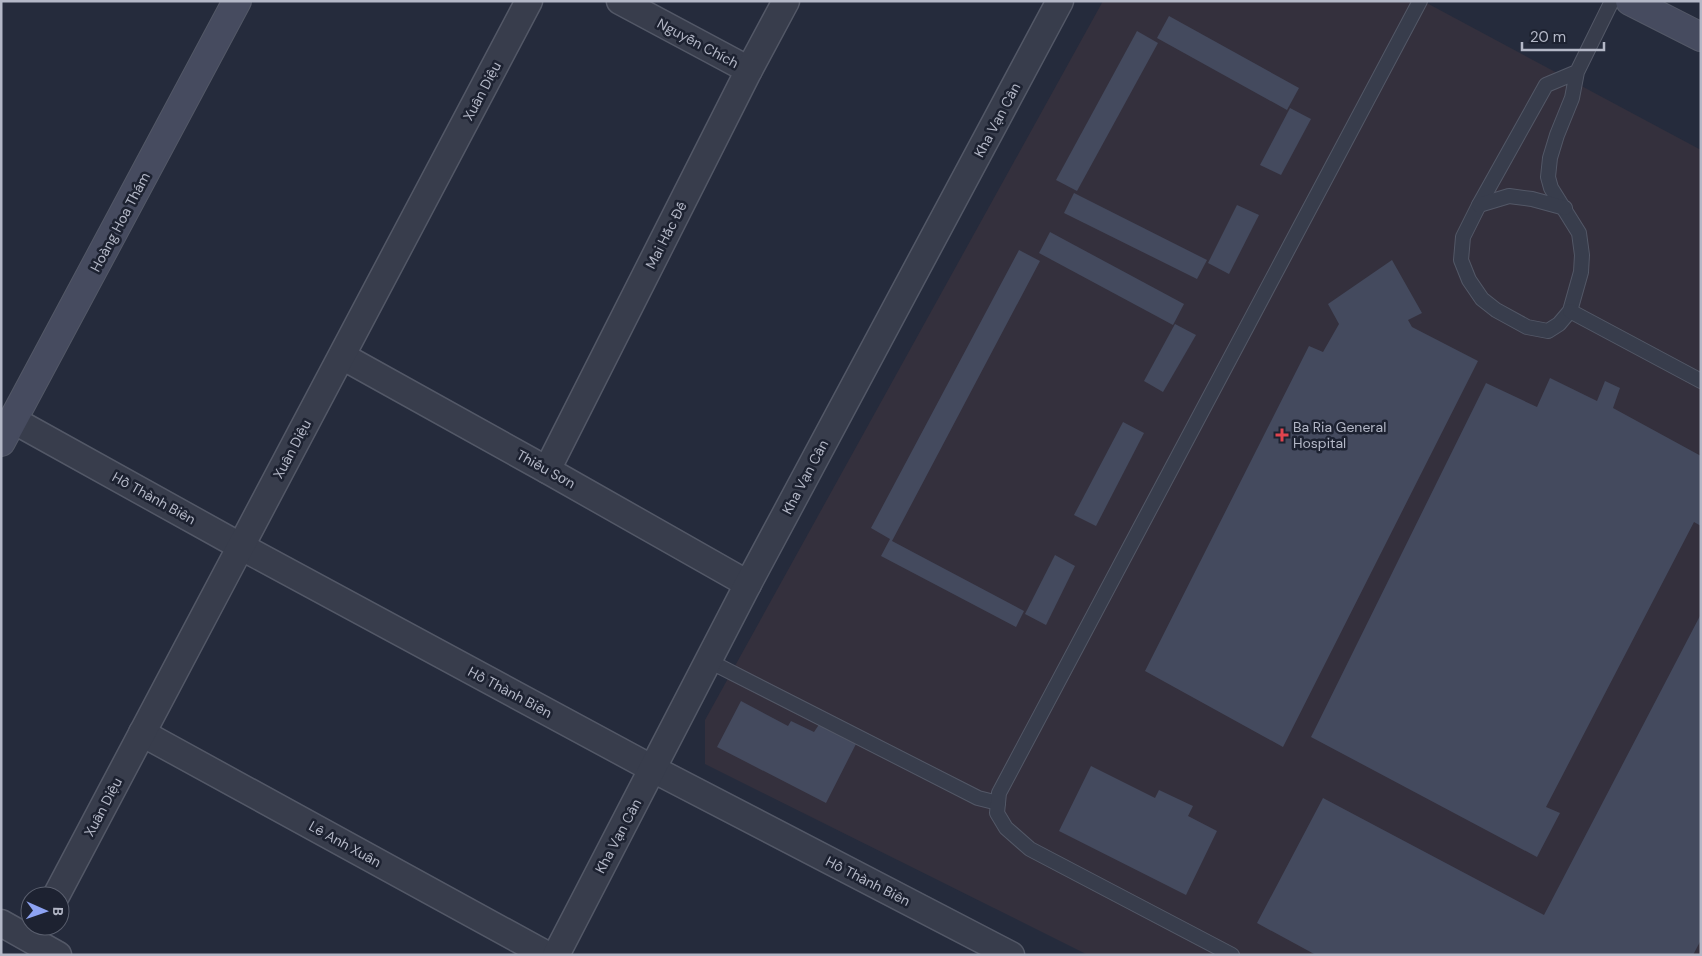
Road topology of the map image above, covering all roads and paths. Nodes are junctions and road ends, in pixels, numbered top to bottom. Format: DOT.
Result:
graph roads {
  1 [pos="238,1"];
  2 [pos="529,1"];
  3 [pos="620,1"];
  4 [pos="786,1"];
  5 [pos="1060,1"];
  6 [pos="1420,1"];
  7 [pos="1612,1"];
  8 [pos="1630,1"];
  9 [pos="1701,37"];
  10 [pos="749,70"];
  11 [pos="1577,72"];
  12 [pos="1479,205"];
  13 [pos="1565,208"];
  14 [pos="1570,311"];
  15 [pos="342,356"];
  16 [pos="1701,381"];
  17 [pos="7,431"];
  18 [pos="547,470"];
  19 [pos="240,546"];
  20 [pos="748,584"];
  21 [pos="709,661"];
  22 [pos="142,733"];
  23 [pos="653,769"];
  24 [pos="998,803"];
  25 [pos="61,886"];
  26 [pos="1,923"];
  27 [pos="32,940"];
  28 [pos="58,955"];
  29 [pos="547,955"];
  30 [pos="556,955"];
  31 [pos="1011,955"];
  32 [pos="1232,955"];
  1 -- 17 [label="street, Hoàng Hoa Thám"];
  2 -- 15 [label="street, Xuân Diệu"];
  3 -- 10 [label="street, Nguyễn Chích"];
  4 -- 10 [label="street, Mai Hắc Đế"];
  5 -- 20 [label="street, Kha Vạn Cân"];
  6 -- 24 [label="lane"];
  7 -- 11 [label="lane"];
  8 -- 9 [label="street"];
  10 -- 18 [label="street, Mai Hắc Đế"];
  11 -- 12 [label="lane"];
  11 -- 13 [label="lane"];
  12 -- 13 [label="lane"];
  12 -- 14 [label="lane"];
  13 -- 14 [label="lane"];
  14 -- 16 [label="lane"];
  15 -- 18 [label="street, Thiếu Sơn"];
  15 -- 19 [label="street, Xuân Diệu"];
  17 -- 19 [label="street, Hồ Thành Biên"];
  18 -- 20 [label="street, Thiếu Sơn"];
  19 -- 22 [label="street, Xuân Diệu"];
  19 -- 23 [label="street, Hồ Thành Biên"];
  20 -- 21 [label="street, Kha Vạn Cân"];
  21 -- 23 [label="street, Kha Vạn Cân"];
  21 -- 24 [label="lane"];
  22 -- 25 [label="street, Xuân Diệu"];
  22 -- 29 [label="street, Lê Anh Xuân"];
  23 -- 30 [label="street, Kha Vạn Cân"];
  23 -- 31 [label="street, Hồ Thành Biên"];
  24 -- 32 [label="lane"];
  26 -- 27 [label="street"];
  27 -- 28 [label="street"];
}
